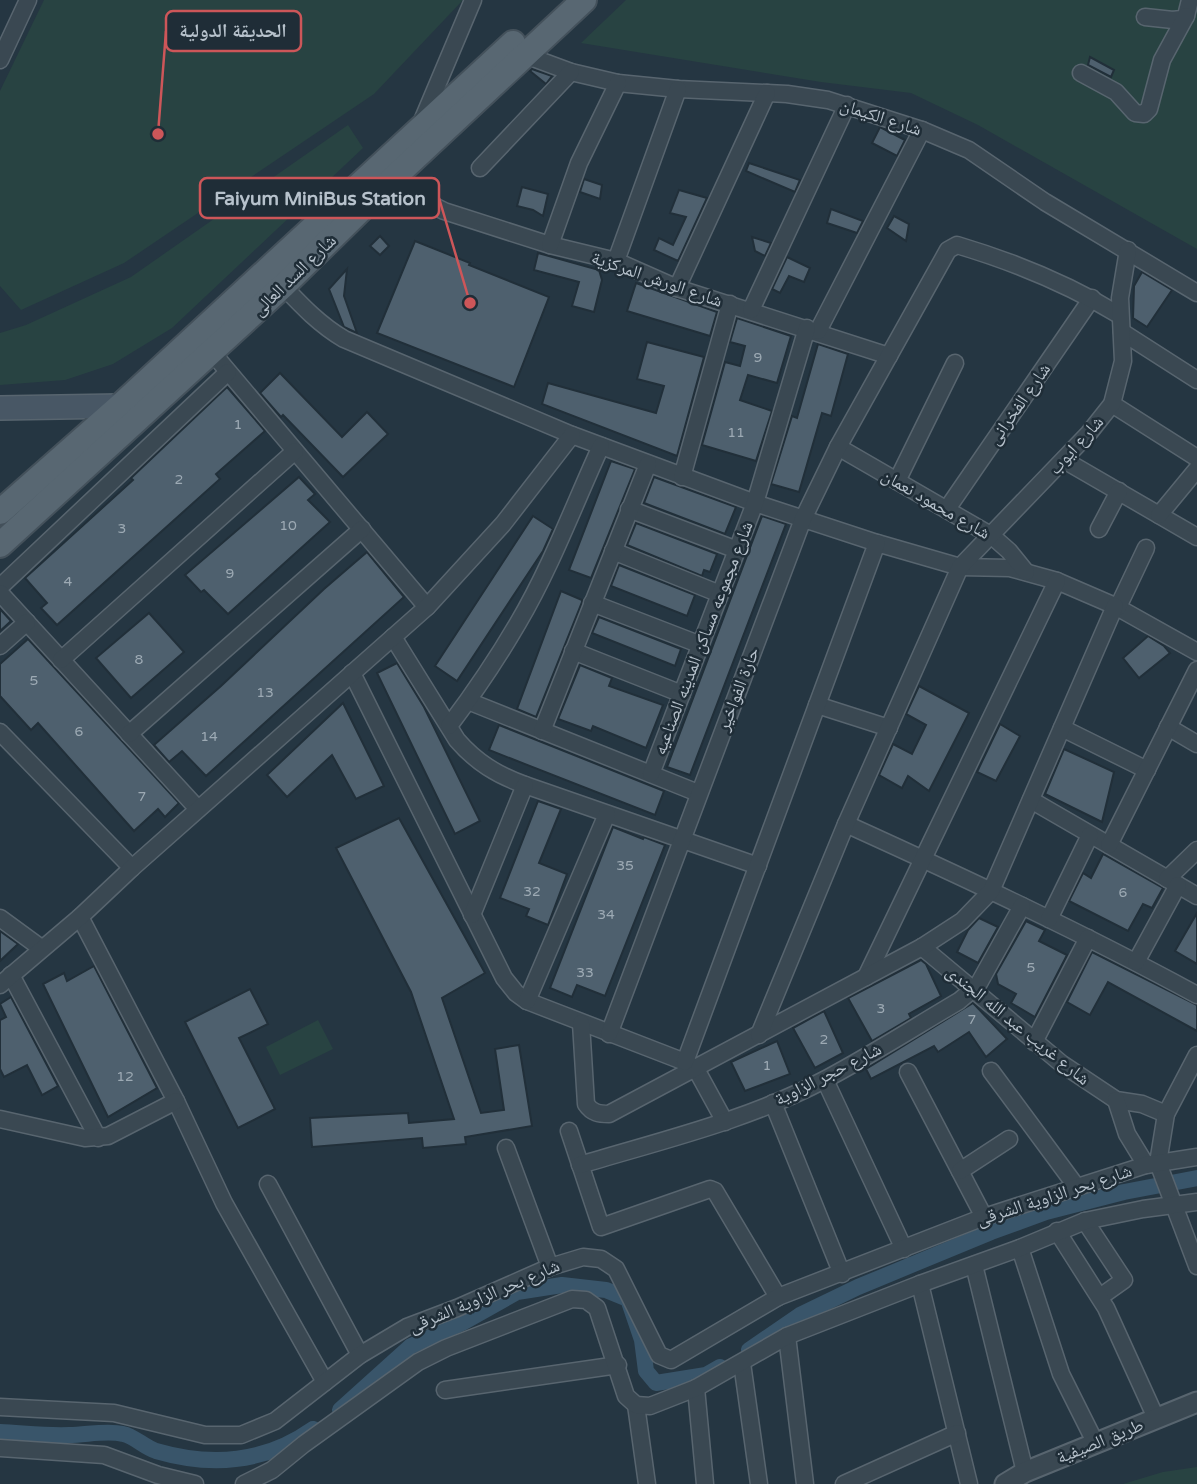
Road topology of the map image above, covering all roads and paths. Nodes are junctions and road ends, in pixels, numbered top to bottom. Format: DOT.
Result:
graph roads {
  1 [pos="27,0"];
  2 [pos="473,0"];
  3 [pos="560,0"];
  4 [pos="584,0"];
  5 [pos="1188,8"];
  6 [pos="1145,17"];
  7 [pos="525,55"];
  8 [pos="0,60"];
  9 [pos="571,72"];
  10 [pos="1081,74"];
  11 [pos="618,83"];
  12 [pos="678,89"];
  13 [pos="767,93"];
  14 [pos="847,105"];
  15 [pos="418,130"];
  16 [pos="922,130"];
  17 [pos="480,168"];
  18 [pos="388,183"];
  19 [pos="550,245"];
  20 [pos="1128,250"];
  21 [pos="616,261"];
  22 [pos="283,286"];
  23 [pos="677,288"];
  24 [pos="1197,293"];
  25 [pos="1092,299"];
  26 [pos="730,304"];
  27 [pos="243,307"];
  28 [pos="751,310"];
  29 [pos="1119,315"];
  30 [pos="813,330"];
  31 [pos="1122,332"];
  32 [pos="204,343"];
  33 [pos="889,356"];
  34 [pos="955,363"];
  35 [pos="228,372"];
  36 [pos="1197,380"];
  37 [pos="1112,404"];
  38 [pos="120,407"];
  39 [pos="0,408"];
  40 [pos="572,435"];
  41 [pos="601,446"];
  42 [pos="838,447"];
  43 [pos="295,451"];
  44 [pos="1197,458"];
  45 [pos="1064,460"];
  46 [pos="648,464"];
  47 [pos="1197,469"];
  48 [pos="682,477"];
  49 [pos="897,481"];
  50 [pos="1119,491"];
  51 [pos="755,503"];
  52 [pos="629,509"];
  53 [pos="947,509"];
  54 [pos="0,512"];
  55 [pos="1158,515"];
  56 [pos="803,519"];
  57 [pos="362,529"];
  58 [pos="1099,529"];
  59 [pos="992,536"];
  60 [pos="1197,537"];
  61 [pos="877,543"];
  62 [pos="0,545"];
  63 [pos="1146,548"];
  64 [pos="737,550"];
  65 [pos="612,551"];
  66 [pos="960,567"];
  67 [pos="1026,572"];
  68 [pos="1057,581"];
  69 [pos="0,587"];
  70 [pos="0,593"];
  71 [pos="720,594"];
  72 [pos="592,603"];
  73 [pos="1116,606"];
  74 [pos="427,607"];
  75 [pos="27,622"];
  76 [pos="393,637"];
  77 [pos="701,645"];
  78 [pos="0,646"];
  79 [pos="573,651"];
  80 [pos="1197,652"];
  81 [pos="61,660"];
  82 [pos="1197,670"];
  83 [pos="352,673"];
  84 [pos="682,694"];
  85 [pos="468,701"];
  86 [pos="817,705"];
  87 [pos="449,726"];
  88 [pos="1168,727"];
  89 [pos="889,728"];
  90 [pos="1062,728"];
  91 [pos="542,731"];
  92 [pos="0,732"];
  93 [pos="130,734"];
  94 [pos="1197,744"];
  95 [pos="1147,770"];
  96 [pos="651,774"];
  97 [pos="525,785"];
  98 [pos="698,793"];
  99 [pos="1031,800"];
  100 [pos="198,809"];
  101 [pos="607,814"];
  102 [pos="846,824"];
  103 [pos="1090,835"];
  104 [pos="681,839"];
  105 [pos="1109,845"];
  106 [pos="1197,850"];
  107 [pos="923,859"];
  108 [pos="758,866"];
  109 [pos="132,868"];
  110 [pos="1173,882"];
  111 [pos="991,891"];
  112 [pos="1197,895"];
  113 [pos="1023,906"];
  114 [pos="472,915"];
  115 [pos="80,917"];
  116 [pos="0,918"];
  117 [pos="1049,919"];
  118 [pos="1088,938"];
  119 [pos="922,947"];
  120 [pos="41,948"];
  121 [pos="1136,962"];
  122 [pos="866,977"];
  123 [pos="6,980"];
  124 [pos="973,991"];
  125 [pos="1197,995"];
  126 [pos="527,1001"];
  127 [pos="581,1023"];
  128 [pos="609,1034"];
  129 [pos="759,1035"];
  130 [pos="1034,1042"];
  131 [pos="1197,1055"];
  132 [pos="691,1066"];
  133 [pos="991,1071"];
  134 [pos="908,1072"];
  135 [pos="825,1080"];
  136 [pos="1116,1100"];
  137 [pos="176,1101"];
  138 [pos="773,1103"];
  139 [pos="1166,1114"];
  140 [pos="0,1119"];
  141 [pos="725,1122"];
  142 [pos="569,1131"];
  143 [pos="98,1138"];
  144 [pos="1009,1139"];
  145 [pos="506,1148"];
  146 [pos="1197,1157"];
  147 [pos="1152,1164"];
  148 [pos="580,1165"];
  149 [pos="960,1171"];
  150 [pos="268,1184"];
  151 [pos="1076,1186"];
  152 [pos="1197,1202"];
  153 [pos="1173,1206"];
  154 [pos="984,1217"];
  155 [pos="1085,1221"];
  156 [pos="1057,1231"];
  157 [pos="1020,1248"];
  158 [pos="904,1249"];
  159 [pos="974,1265"];
  160 [pos="1197,1266"];
  161 [pos="550,1267"];
  162 [pos="842,1274"];
  163 [pos="920,1284"];
  164 [pos="778,1297"];
  165 [pos="1100,1297"];
  166 [pos="787,1336"];
  167 [pos="360,1355"];
  168 [pos="742,1363"];
  169 [pos="618,1365"];
  170 [pos="325,1382"];
  171 [pos="696,1388"];
  172 [pos="445,1390"];
  173 [pos="1197,1402"];
  174 [pos="636,1405"];
  175 [pos="0,1407"];
  176 [pos="1156,1418"];
  177 [pos="957,1433"];
  178 [pos="1095,1442"];
  179 [pos="0,1448"];
  180 [pos="1026,1472"];
  181 [pos="262,1480"];
  182 [pos="195,1484"];
  183 [pos="244,1484"];
  184 [pos="647,1484"];
  185 [pos="705,1484"];
  186 [pos="759,1484"];
  187 [pos="805,1484"];
  188 [pos="844,1484"];
  189 [pos="969,1484"];
  190 [pos="1005,1484"];
  1 -- 8 [label="street"];
  2 -- 15 [label="street"];
  3 -- 15 [label="main road, شارع السد العالى"];
  4 -- 7 [label="main road, شارع السد العالى"];
  5 -- 6 [label="street"];
  5 -- 10 [label="street"];
  7 -- 9 [label="street, شارع الكيمان"];
  7 -- 18 [label="main road, شارع السد العالى"];
  9 -- 11 [label="street, شارع الكيمان"];
  9 -- 17 [label="street"];
  11 -- 12 [label="street, شارع الكيمان"];
  11 -- 19 [label="street"];
  12 -- 13 [label="street, شارع الكيمان"];
  12 -- 21 [label="street"];
  13 -- 14 [label="street, شارع الكيمان"];
  13 -- 23 [label="street"];
  14 -- 16 [label="street, شارع الكيمان"];
  14 -- 28 [label="street"];
  15 -- 27 [label="main road, شارع السد العالى"];
  16 -- 20 [label="street, شارع الكيمان"];
  16 -- 30 [label="street, شارع مجموعه مساكن المدينه الصناعيه"];
  18 -- 19 [label="street, شارع الورش المركزية"];
  18 -- 22 [label="main road, شارع السد العالى"];
  19 -- 21 [label="street, شارع الورش المركزية"];
  20 -- 24 [label="street, شارع الكيمان"];
  20 -- 29 [label="street, شارع ايوب"];
  21 -- 23 [label="street, شارع الورش المركزية"];
  22 -- 27 [label="main road, شارع السد العالى"];
  22 -- 40 [label="street, شارع محمود نعمان"];
  23 -- 26 [label="street, شارع الورش المركزية"];
  25 -- 29 [label="street"];
  25 -- 33 [label="street, حارة الفواخير"];
  25 -- 53 [label="street, شارع الفخرانى"];
  26 -- 28 [label="street, شارع الورش المركزية"];
  26 -- 48 [label="street"];
  27 -- 32 [label="main road, شارع السد العالى"];
  28 -- 30 [label="street, شارع الورش المركزية"];
  29 -- 31 [label="street, شارع ايوب"];
  30 -- 33 [label="street, شارع الورش المركزية"];
  30 -- 51 [label="street, شارع مجموعه مساكن المدينه الصناعيه"];
  31 -- 36 [label="street"];
  31 -- 37 [label="street, شارع ايوب"];
  32 -- 35 [label="street"];
  32 -- 38 [label="main road, شارع السد العالى"];
  32 -- 62 [label="main road, شارع السد العالى"];
  33 -- 42 [label="street, حارة الفواخير"];
  34 -- 49 [label="street"];
  35 -- 43 [label="street"];
  35 -- 69 [label="street"];
  37 -- 44 [label="street"];
  37 -- 45 [label="street, شارع ايوب"];
  38 -- 39 [label="main road"];
  38 -- 54 [label="main road, شارع السد العالى"];
  40 -- 41 [label="street, شارع محمود نعمان"];
  40 -- 74 [label="street"];
  41 -- 46 [label="street, شارع محمود نعمان"];
  41 -- 85 [label="street"];
  42 -- 49 [label="street, شارع محمود نعمان"];
  42 -- 56 [label="street, حارة الفواخير"];
  43 -- 57 [label="street"];
  43 -- 81 [label="street"];
  45 -- 50 [label="street"];
  45 -- 59 [label="street, شارع ايوب"];
  46 -- 48 [label="street, شارع محمود نعمان"];
  46 -- 52 [label="street"];
  47 -- 55 [label="street"];
  48 -- 51 [label="street, شارع محمود نعمان"];
  49 -- 53 [label="street, شارع محمود نعمان"];
  50 -- 55 [label="street"];
  50 -- 58 [label="street"];
  51 -- 56 [label="street, شارع محمود نعمان"];
  51 -- 64 [label="street, شارع مجموعه مساكن المدينه الصناعيه"];
  52 -- 64 [label="street"];
  52 -- 65 [label="street"];
  53 -- 59 [label="street, شارع محمود نعمان"];
  55 -- 60 [label="street"];
  56 -- 61 [label="street, شارع محمود نعمان"];
  56 -- 98 [label="street, حارة الفواخير"];
  57 -- 74 [label="street"];
  57 -- 93 [label="street"];
  59 -- 66 [label="street, شارع ايوب"];
  59 -- 67 [label="street, شارع محمود نعمان"];
  61 -- 66 [label="street, شارع محمود نعمان"];
  61 -- 86 [label="street"];
  63 -- 73 [label="street"];
  64 -- 71 [label="street, شارع مجموعه مساكن المدينه الصناعيه"];
  65 -- 71 [label="street"];
  65 -- 72 [label="street"];
  66 -- 67 [label="street, شارع محمود نعمان"];
  66 -- 89 [label="street"];
  67 -- 68 [label="street, شارع محمود نعمان"];
  68 -- 73 [label="street, شارع محمود نعمان"];
  68 -- 107 [label="street"];
  70 -- 75 [label="street"];
  71 -- 77 [label="street, شارع مجموعه مساكن المدينه الصناعيه"];
  72 -- 77 [label="street"];
  72 -- 79 [label="street"];
  73 -- 80 [label="street, شارع محمود نعمان"];
  73 -- 90 [label="street"];
  74 -- 76 [label="street"];
  75 -- 78 [label="street"];
  75 -- 81 [label="street"];
  76 -- 83 [label="street"];
  76 -- 87 [label="street"];
  77 -- 84 [label="street, شارع مجموعه مساكن المدينه الصناعيه"];
  79 -- 84 [label="street"];
  79 -- 91 [label="street"];
  81 -- 93 [label="street"];
  82 -- 88 [label="street"];
  83 -- 100 [label="street"];
  83 -- 114 [label="street"];
  84 -- 96 [label="street, شارع مجموعه مساكن المدينه الصناعيه"];
  85 -- 87 [label="street"];
  85 -- 91 [label="street"];
  86 -- 89 [label="street"];
  86 -- 108 [label="street"];
  87 -- 97 [label="street"];
  88 -- 94 [label="street"];
  88 -- 95 [label="street"];
  89 -- 102 [label="street"];
  90 -- 95 [label="street"];
  90 -- 99 [label="street"];
  91 -- 96 [label="street"];
  92 -- 109 [label="street"];
  93 -- 100 [label="street"];
  95 -- 105 [label="street"];
  96 -- 98 [label="street"];
  97 -- 101 [label="street"];
  97 -- 114 [label="street"];
  98 -- 104 [label="street, حارة الفواخير"];
  99 -- 103 [label="street"];
  99 -- 111 [label="street"];
  100 -- 109 [label="street"];
  101 -- 104 [label="street"];
  101 -- 126 [label="street"];
  102 -- 107 [label="street"];
  102 -- 129 [label="street"];
  103 -- 105 [label="street"];
  103 -- 117 [label="street"];
  104 -- 108 [label="street"];
  104 -- 128 [label="street, حارة الفواخير"];
  105 -- 110 [label="street"];
  106 -- 110 [label="street"];
  107 -- 111 [label="street"];
  107 -- 122 [label="street"];
  108 -- 132 [label="street"];
  109 -- 115 [label="street"];
  110 -- 112 [label="street"];
  110 -- 121 [label="street"];
  111 -- 113 [label="street"];
  111 -- 119 [label="street"];
  113 -- 117 [label="street"];
  113 -- 124 [label="street, شارع حجر الزاوية"];
  114 -- 126 [label="street"];
  115 -- 120 [label="street"];
  115 -- 137 [label="street"];
  116 -- 120 [label="street"];
  117 -- 118 [label="street"];
  118 -- 121 [label="street"];
  118 -- 130 [label="street"];
  119 -- 122 [label="street"];
  119 -- 124 [label="street, شارع غريب عبد الله الجندى"];
  120 -- 123 [label="street"];
  121 -- 125 [label="street"];
  122 -- 129 [label="street"];
  123 -- 143 [label="street"];
  124 -- 130 [label="street, شارع غريب عبد الله الجندى"];
  124 -- 135 [label="street, شارع حجر الزاوية"];
  126 -- 127 [label="street"];
  127 -- 128 [label="street"];
  127 -- 132 [label="street"];
  128 -- 132 [label="street"];
  129 -- 132 [label="street"];
  130 -- 136 [label="street, شارع غريب عبد الله الجندى"];
  131 -- 139 [label="street"];
  132 -- 141 [label="street"];
  133 -- 151 [label="street"];
  134 -- 149 [label="street"];
  135 -- 138 [label="street, شارع حجر الزاوية"];
  135 -- 158 [label="street"];
  136 -- 139 [label="street, شارع غريب عبد الله الجندى"];
  136 -- 147 [label="street"];
  137 -- 143 [label="street"];
  137 -- 170 [label="street"];
  138 -- 141 [label="street, شارع حجر الزاوية"];
  138 -- 162 [label="street"];
  139 -- 147 [label="street"];
  140 -- 143 [label="street"];
  141 -- 148 [label="street, شارع حجر الزاوية"];
  142 -- 148 [label="street"];
  144 -- 149 [label="street"];
  145 -- 161 [label="street"];
  146 -- 147 [label="street, شارع بحر الزاوية الشرقى"];
  147 -- 151 [label="street, شارع بحر الزاوية الشرقى"];
  147 -- 153 [label="street"];
  148 -- 164 [label="street"];
  149 -- 154 [label="street"];
  150 -- 167 [label="street"];
  151 -- 154 [label="street, شارع بحر الزاوية الشرقى"];
  152 -- 153 [label="street, شارع بحر الزاوية الشرقى"];
  153 -- 155 [label="street, شارع بحر الزاوية الشرقى"];
  153 -- 160 [label="street"];
  154 -- 158 [label="street, شارع بحر الزاوية الشرقى"];
  155 -- 156 [label="street, شارع بحر الزاوية الشرقى"];
  155 -- 165 [label="street"];
  156 -- 157 [label="street, شارع بحر الزاوية الشرقى"];
  156 -- 165 [label="street"];
  157 -- 159 [label="street, شارع بحر الزاوية الشرقى"];
  157 -- 178 [label="street"];
  158 -- 162 [label="street, شارع بحر الزاوية الشرقى"];
  159 -- 163 [label="street, شارع بحر الزاوية الشرقى"];
  159 -- 180 [label="street"];
  161 -- 164 [label="street, شارع بحر الزاوية الشرقى"];
  161 -- 167 [label="street, شارع بحر الزاوية الشرقى"];
  162 -- 164 [label="street, شارع بحر الزاوية الشرقى"];
  163 -- 166 [label="street, شارع بحر الزاوية الشرقى"];
  163 -- 177 [label="street"];
  165 -- 176 [label="street"];
  166 -- 168 [label="street, شارع بحر الزاوية الشرقى"];
  166 -- 187 [label="street"];
  167 -- 170 [label="street, شارع بحر الزاوية الشرقى"];
  168 -- 171 [label="street, شارع بحر الزاوية الشرقى"];
  168 -- 186 [label="street"];
  169 -- 172 [label="street"];
  169 -- 174 [label="street, شارع بحر الزاوية الشرقى"];
  169 -- 181 [label="street, شارع بحر الزاوية الشرقى"];
  170 -- 175 [label="street, شارع بحر الزاوية الشرقى"];
  171 -- 174 [label="street, شارع بحر الزاوية الشرقى"];
  171 -- 185 [label="street"];
  173 -- 176 [label="street, طريق الصيفية"];
  174 -- 184 [label="street"];
  176 -- 178 [label="street, طريق الصيفية"];
  177 -- 188 [label="street"];
  177 -- 189 [label="street"];
  178 -- 180 [label="street, طريق الصيفية"];
  179 -- 182 [label="street"];
  180 -- 190 [label="street, طريق الصيفية"];
  181 -- 183 [label="street, شارع بحر الزاوية الشرقى"];
}
